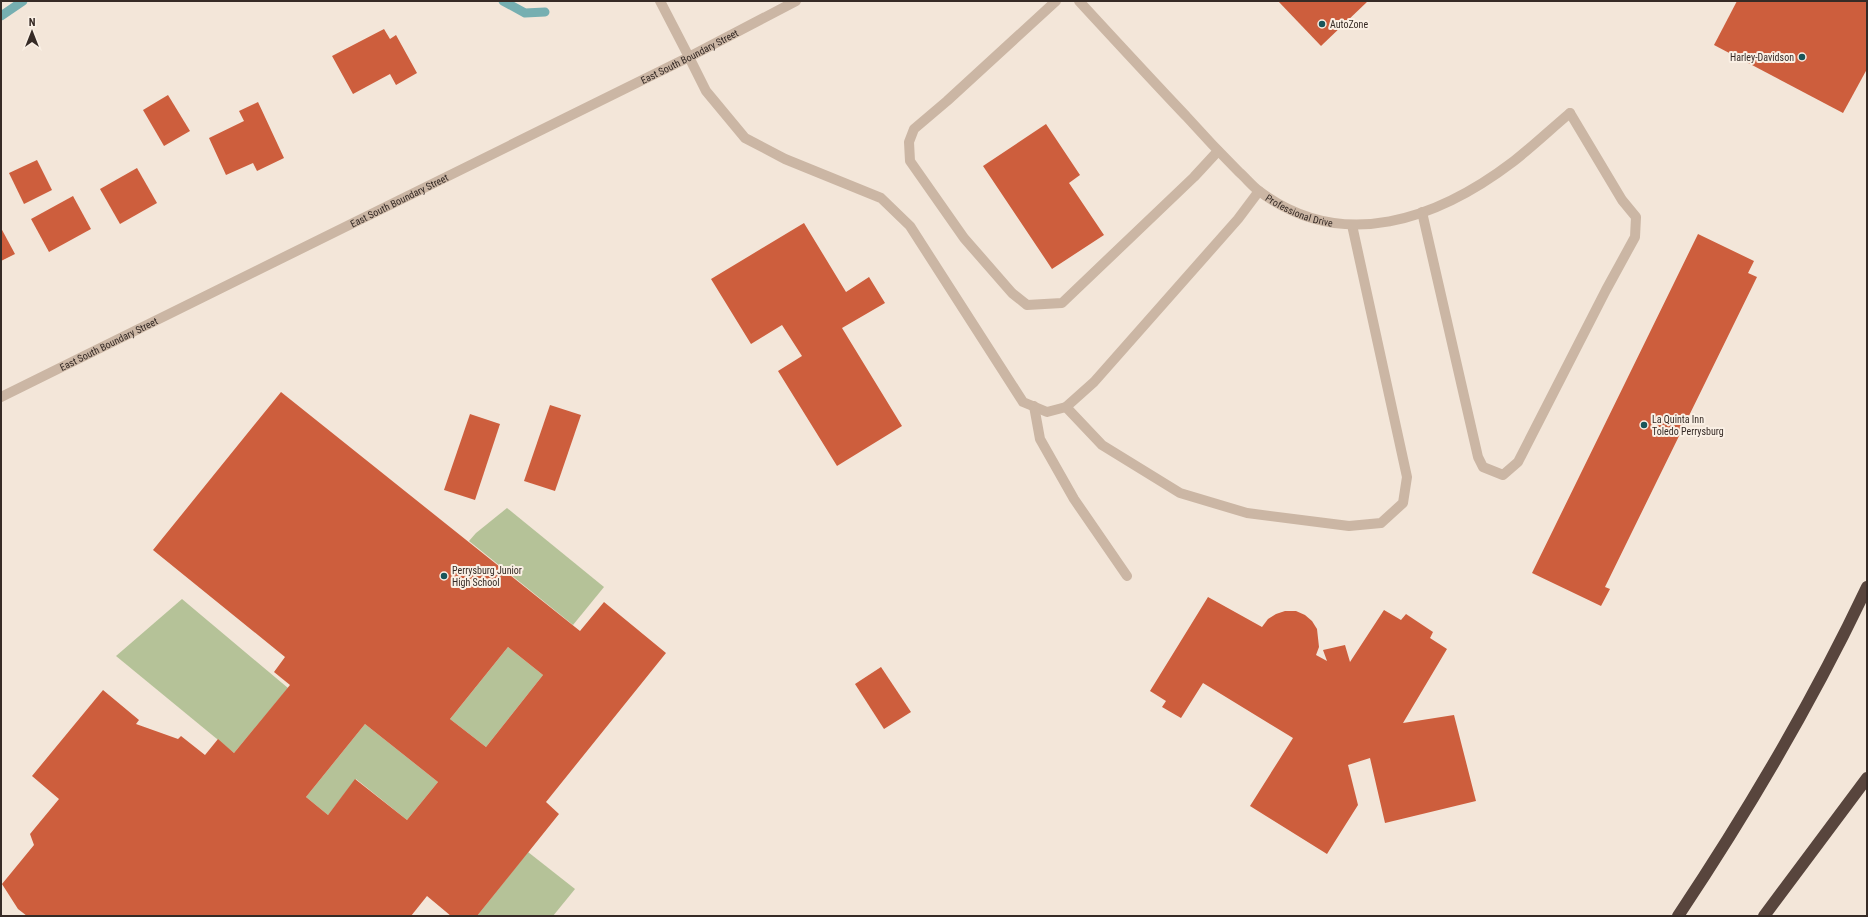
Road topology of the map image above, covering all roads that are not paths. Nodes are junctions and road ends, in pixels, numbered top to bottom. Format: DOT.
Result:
graph roads {
  1 [pos="660,1"];
  2 [pos="796,1"];
  3 [pos="1056,1"];
  4 [pos="1079,1"];
  5 [pos="689,57"];
  6 [pos="1218,151"];
  7 [pos="1259,191"];
  8 [pos="1422,212"];
  9 [pos="1352,225"];
  10 [pos="1,397"];
  11 [pos="1034,406"];
  12 [pos="1066,407"];
  13 [pos="1127,576"];
  14 [pos="1867,587"];
  15 [pos="1867,778"];
  16 [pos="1678,916"];
  17 [pos="1764,916"];
  1 -- 5 [label="street"];
  2 -- 5 [label="street, East South Boundary Street"];
  3 -- 6 [label="street"];
  4 -- 6 [label="street, Professional Drive"];
  5 -- 10 [label="street, East South Boundary Street"];
  5 -- 11 [label="street"];
  6 -- 7 [label="street, Professional Drive"];
  7 -- 9 [label="street, Professional Drive"];
  7 -- 12 [label="street"];
  8 -- 8 [label="street, Professional Drive"];
  8 -- 9 [label="street, Professional Drive"];
  9 -- 12 [label="street"];
  11 -- 12 [label="street"];
  11 -- 13 [label="street"];
  14 -- 16 [label="highway"];
  15 -- 17 [label="highway"];
}
